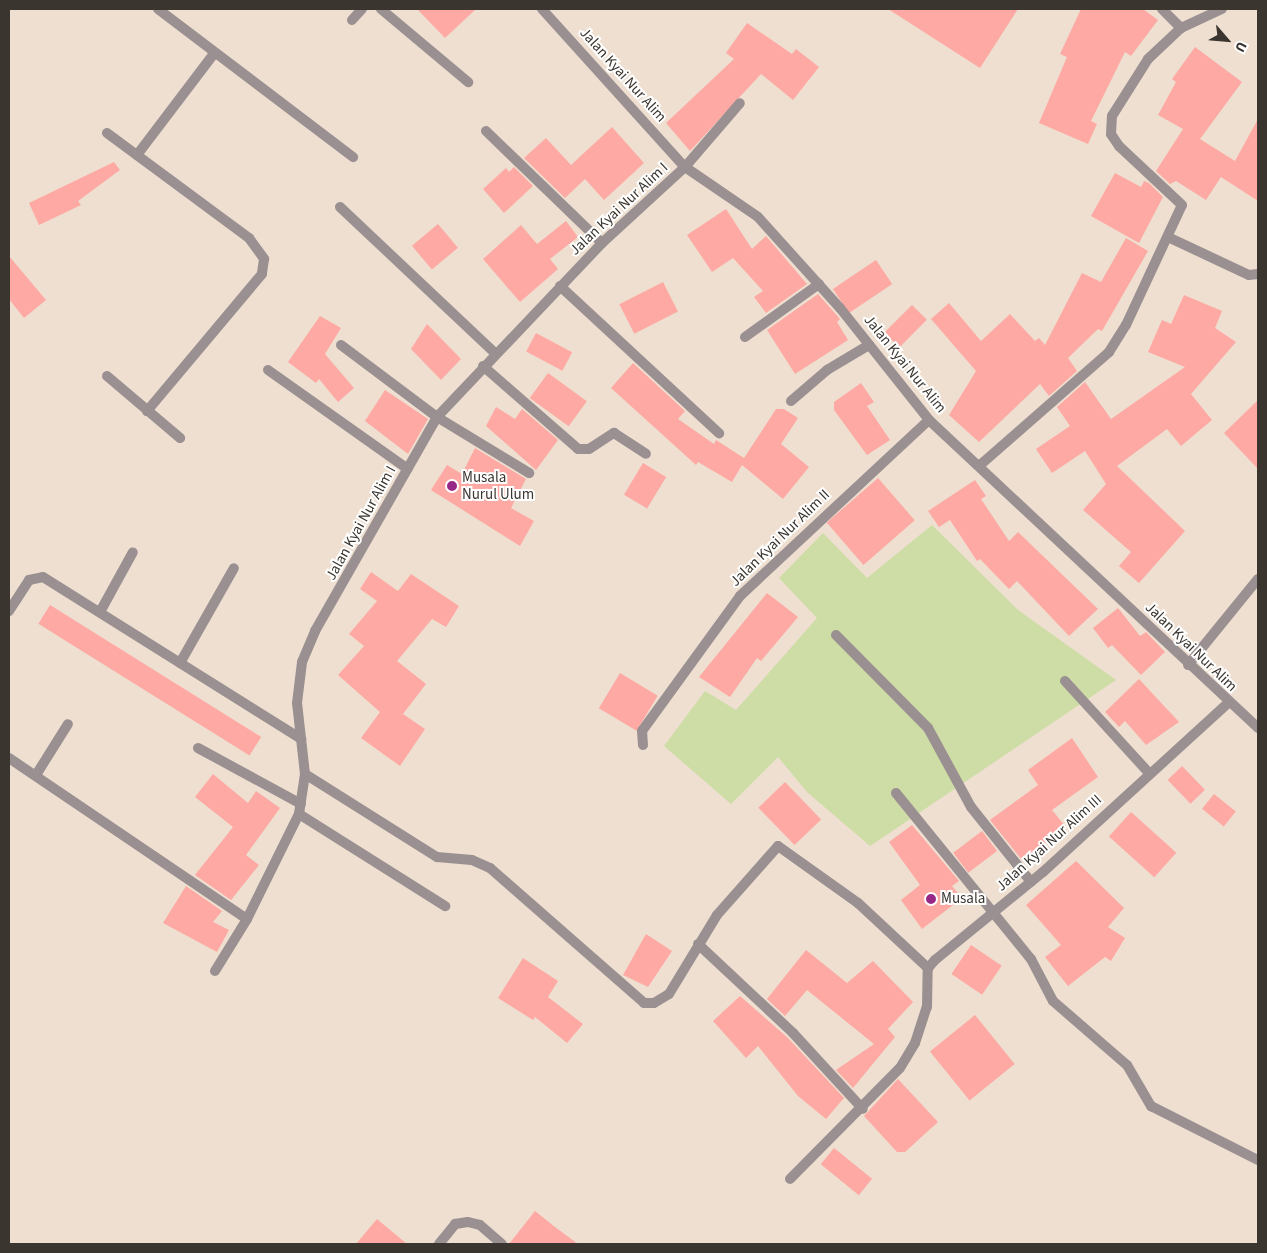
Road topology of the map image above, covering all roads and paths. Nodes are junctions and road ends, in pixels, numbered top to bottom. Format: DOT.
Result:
graph roads {
  1 [pos="158,9"];
  2 [pos="362,9"];
  3 [pos="380,9"];
  4 [pos="542,9"];
  5 [pos="1162,9"];
  6 [pos="1222,9"];
  7 [pos="352,20"];
  8 [pos="1181,28"];
  9 [pos="213,55"];
  10 [pos="468,82"];
  11 [pos="740,103"];
  12 [pos="486,131"];
  13 [pos="107,133"];
  14 [pos="137,155"];
  15 [pos="353,156"];
  16 [pos="685,167"];
  17 [pos="340,207"];
  18 [pos="1170,238"];
  19 [pos="602,243"];
  20 [pos="1258,274"];
  21 [pos="819,284"];
  22 [pos="560,286"];
  23 [pos="745,337"];
  24 [pos="341,345"];
  25 [pos="869,345"];
  26 [pos="495,353"];
  27 [pos="483,366"];
  28 [pos="268,370"];
  29 [pos="107,376"];
  30 [pos="790,401"];
  31 [pos="147,411"];
  32 [pos="437,417"];
  33 [pos="929,420"];
  34 [pos="719,433"];
  35 [pos="180,438"];
  36 [pos="646,454"];
  37 [pos="979,466"];
  38 [pos="408,468"];
  39 [pos="529,473"];
  40 [pos="133,552"];
  41 [pos="234,568"];
  42 [pos="1258,579"];
  43 [pos="9,611"];
  44 [pos="100,612"];
  45 [pos="836,635"];
  46 [pos="180,663"];
  47 [pos="1188,665"];
  48 [pos="1065,680"];
  49 [pos="1228,703"];
  50 [pos="68,724"];
  51 [pos="1258,728"];
  52 [pos="301,740"];
  53 [pos="643,745"];
  54 [pos="198,748"];
  55 [pos="9,758"];
  56 [pos="1149,773"];
  57 [pos="306,774"];
  58 [pos="36,775"];
  59 [pos="896,793"];
  60 [pos="300,809"];
  61 [pos="1031,882"];
  62 [pos="444,906"];
  63 [pos="992,912"];
  64 [pos="247,919"];
  65 [pos="698,944"];
  66 [pos="928,968"];
  67 [pos="215,971"];
  68 [pos="863,1109"];
  69 [pos="1258,1160"];
  70 [pos="790,1179"];
  71 [pos="438,1244"];
  72 [pos="502,1244"];
  1 -- 9 [label="street"];
  2 -- 7 [label="street"];
  3 -- 10 [label="street"];
  4 -- 16 [label="street, Jalan Kyai Nur Alim"];
  5 -- 8 [label="street"];
  6 -- 8 [label="street"];
  8 -- 18 [label="street"];
  9 -- 14 [label="street"];
  9 -- 15 [label="street"];
  11 -- 16 [label="street, Jalan Kyai Nur Alim I"];
  12 -- 19 [label="street"];
  13 -- 14 [label="street"];
  14 -- 31 [label="street"];
  16 -- 19 [label="street, Jalan Kyai Nur Alim I"];
  16 -- 21 [label="street, Jalan Kyai Nur Alim"];
  17 -- 26 [label="street"];
  18 -- 20 [label="street"];
  18 -- 37 [label="street"];
  19 -- 22 [label="street, Jalan Kyai Nur Alim I"];
  21 -- 23 [label="street"];
  21 -- 25 [label="street, Jalan Kyai Nur Alim"];
  22 -- 26 [label="street, Jalan Kyai Nur Alim I"];
  22 -- 34 [label="street"];
  24 -- 32 [label="street"];
  25 -- 30 [label="street"];
  25 -- 33 [label="street, Jalan Kyai Nur Alim"];
  26 -- 27 [label="street, Jalan Kyai Nur Alim I"];
  27 -- 32 [label="street, Jalan Kyai Nur Alim I"];
  27 -- 36 [label="street"];
  28 -- 38 [label="street"];
  29 -- 31 [label="street"];
  31 -- 35 [label="street"];
  32 -- 38 [label="street, Jalan Kyai Nur Alim I"];
  32 -- 39 [label="street"];
  33 -- 37 [label="street, Jalan Kyai Nur Alim"];
  33 -- 53 [label="street, Jalan Kyai Nur Alim II"];
  37 -- 47 [label="street, Jalan Kyai Nur Alim"];
  38 -- 52 [label="street, Jalan Kyai Nur Alim I"];
  40 -- 44 [label="street"];
  41 -- 46 [label="street"];
  42 -- 47 [label="street"];
  43 -- 44 [label="street"];
  44 -- 46 [label="street"];
  45 -- 61 [label="street"];
  46 -- 52 [label="street"];
  47 -- 49 [label="street, Jalan Kyai Nur Alim"];
  48 -- 56 [label="street"];
  49 -- 51 [label="street, Jalan Kyai Nur Alim"];
  49 -- 56 [label="street, Jalan Kyai Nur Alim III"];
  50 -- 58 [label="street"];
  52 -- 57 [label="street, Jalan Kyai Nur Alim I"];
  54 -- 60 [label="street"];
  55 -- 58 [label="street"];
  56 -- 61 [label="street, Jalan Kyai Nur Alim III"];
  57 -- 60 [label="street, Jalan Kyai Nur Alim I"];
  57 -- 65 [label="street"];
  58 -- 64 [label="street"];
  59 -- 63 [label="street"];
  60 -- 62 [label="street"];
  60 -- 64 [label="street, Jalan Kyai Nur Alim I"];
  61 -- 63 [label="street, Jalan Kyai Nur Alim III"];
  63 -- 66 [label="street, Jalan Kyai Nur Alim III"];
  63 -- 69 [label="street"];
  64 -- 67 [label="street, Jalan Kyai Nur Alim I"];
  65 -- 66 [label="street"];
  65 -- 68 [label="street"];
  66 -- 68 [label="street"];
  68 -- 70 [label="street"];
  71 -- 72 [label="street"];
}
